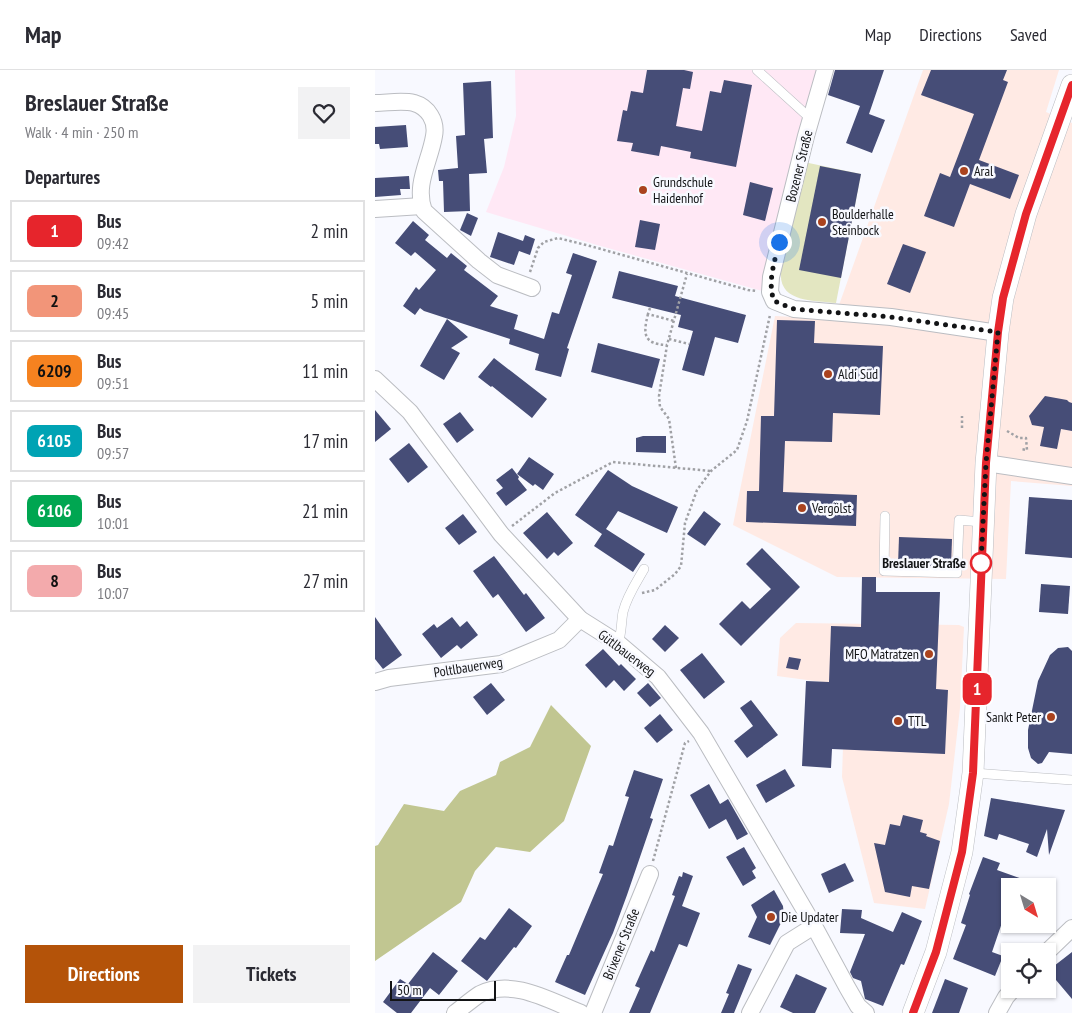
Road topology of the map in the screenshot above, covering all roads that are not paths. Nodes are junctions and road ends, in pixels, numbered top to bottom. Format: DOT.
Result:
graph roads {
  1 [pos="757,70"];
  2 [pos="825,70"];
  3 [pos="1072,85"];
  4 [pos="375,104"];
  5 [pos="811,119"];
  6 [pos="423,206"];
  7 [pos="375,209"];
  8 [pos="529,287"];
  9 [pos="998,332"];
  10 [pos="375,379"];
  11 [pos="986,463"];
  12 [pos="1072,476"];
  13 [pos="885,516"];
  14 [pos="982,522"];
  15 [pos="644,569"];
  16 [pos="580,619"];
  17 [pos="619,643"];
  18 [pos="375,682"];
  19 [pos="973,773"];
  20 [pos="1072,780"];
  21 [pos="650,874"];
  22 [pos="814,926"];
  23 [pos="1072,928"];
  24 [pos="1056,943"];
  25 [pos="1005,998"];
  26 [pos="455,1013"];
  27 [pos="581,1013"];
  28 [pos="593,1013"];
  29 [pos="750,1013"];
  30 [pos="866,1013"];
  31 [pos="913,1013"];
  32 [pos="997,1013"];
  1 -- 5 [label="lane, Bozener Straße"];
  2 -- 5 [label="street, Bozener Straße"];
  3 -- 9 [label="street"];
  4 -- 6 [label="street"];
  5 -- 9 [label="street, Bozener Straße"];
  6 -- 7 [label="street"];
  6 -- 8 [label="street"];
  9 -- 11 [label="street"];
  10 -- 16 [label="street, Gütlbauerweg"];
  11 -- 12 [label="street"];
  11 -- 14 [label="street"];
  13 -- 14 [label="lane"];
  14 -- 19 [label="street"];
  15 -- 17 [label="lane"];
  16 -- 17 [label="street, Gütlbauerweg"];
  16 -- 18 [label="street, Poltlbauerweg"];
  17 -- 22 [label="street, Gütlbauerweg"];
  19 -- 20 [label="lane"];
  19 -- 31 [label="street"];
  21 -- 28 [label="street, Brixener Straße"];
  22 -- 29 [label="street"];
  22 -- 30 [label="street, Gütlbauerweg"];
  23 -- 24 [label="street"];
  25 -- 32 [label="street"];
  26 -- 27 [label="street"];
}
